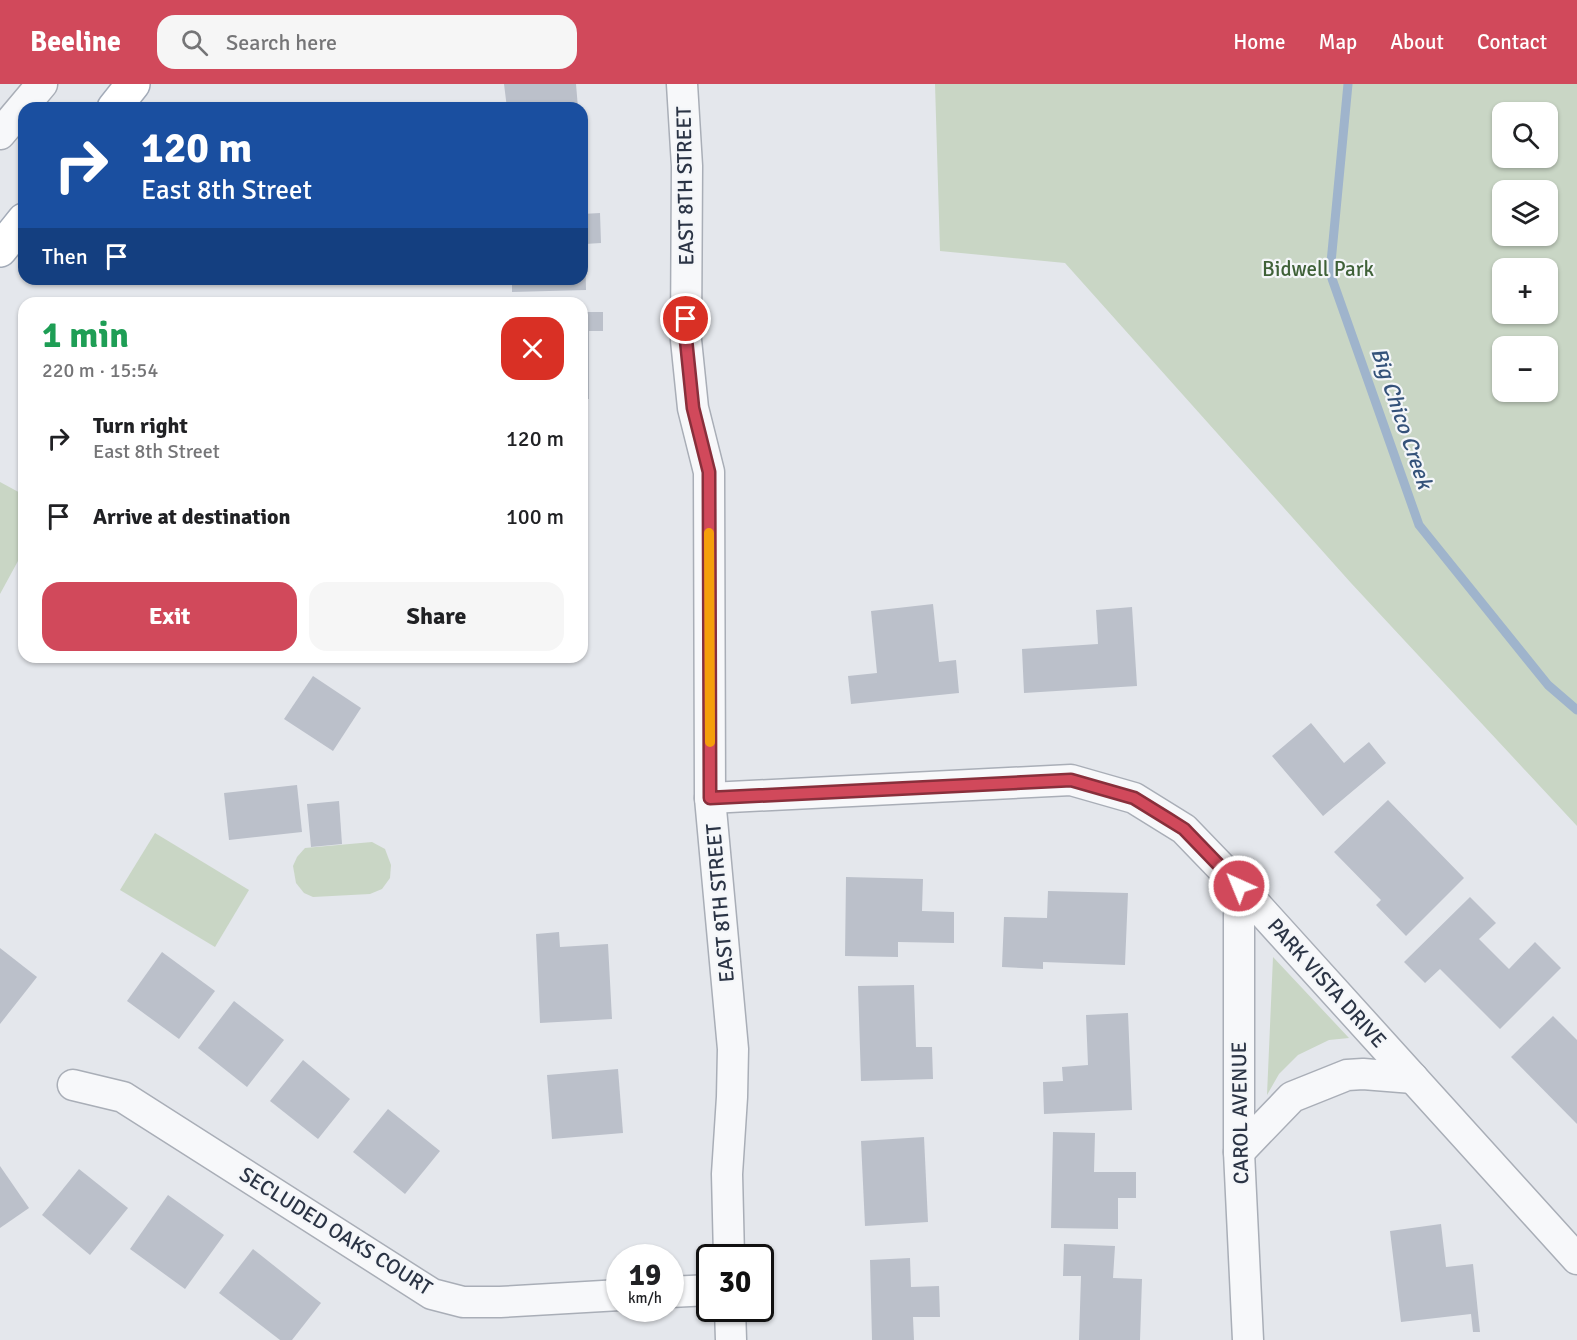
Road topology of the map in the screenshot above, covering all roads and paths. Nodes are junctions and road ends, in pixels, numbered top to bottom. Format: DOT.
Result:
graph roads {
  1 [pos="42,84"];
  2 [pos="134,84"];
  3 [pos="682,84"];
  4 [pos="27,102"];
  5 [pos="119,102"];
  6 [pos="18,113"];
  7 [pos="0,134"];
  8 [pos="18,228"];
  9 [pos="0,250"];
  10 [pos="710,798"];
  11 [pos="1239,886"];
  12 [pos="1413,1078"];
  13 [pos="73,1085"];
  14 [pos="1239,1152"];
  15 [pos="729,1244"];
  16 [pos="1577,1259"];
  17 [pos="606,1296"];
  18 [pos="730,1322"];
  19 [pos="731,1340"];
  20 [pos="1248,1340"];
  1 -- 4 [label="street"];
  2 -- 5 [label="main road"];
  3 -- 10 [label="street, EAST 8TH STREET"];
  6 -- 7 [label="street"];
  8 -- 9 [label="main road"];
  10 -- 11 [label="street, PARK VISTA DRIVE"];
  10 -- 15 [label="street, EAST 8TH STREET"];
  11 -- 12 [label="street, PARK VISTA DRIVE"];
  11 -- 14 [label="street, CAROL AVENUE"];
  12 -- 14 [label="street"];
  12 -- 16 [label="street, PARK VISTA DRIVE"];
  13 -- 17 [label="street, SECLUDED OAKS COURT"];
  14 -- 20 [label="street, CAROL AVENUE"];
  18 -- 19 [label="street"];
}
